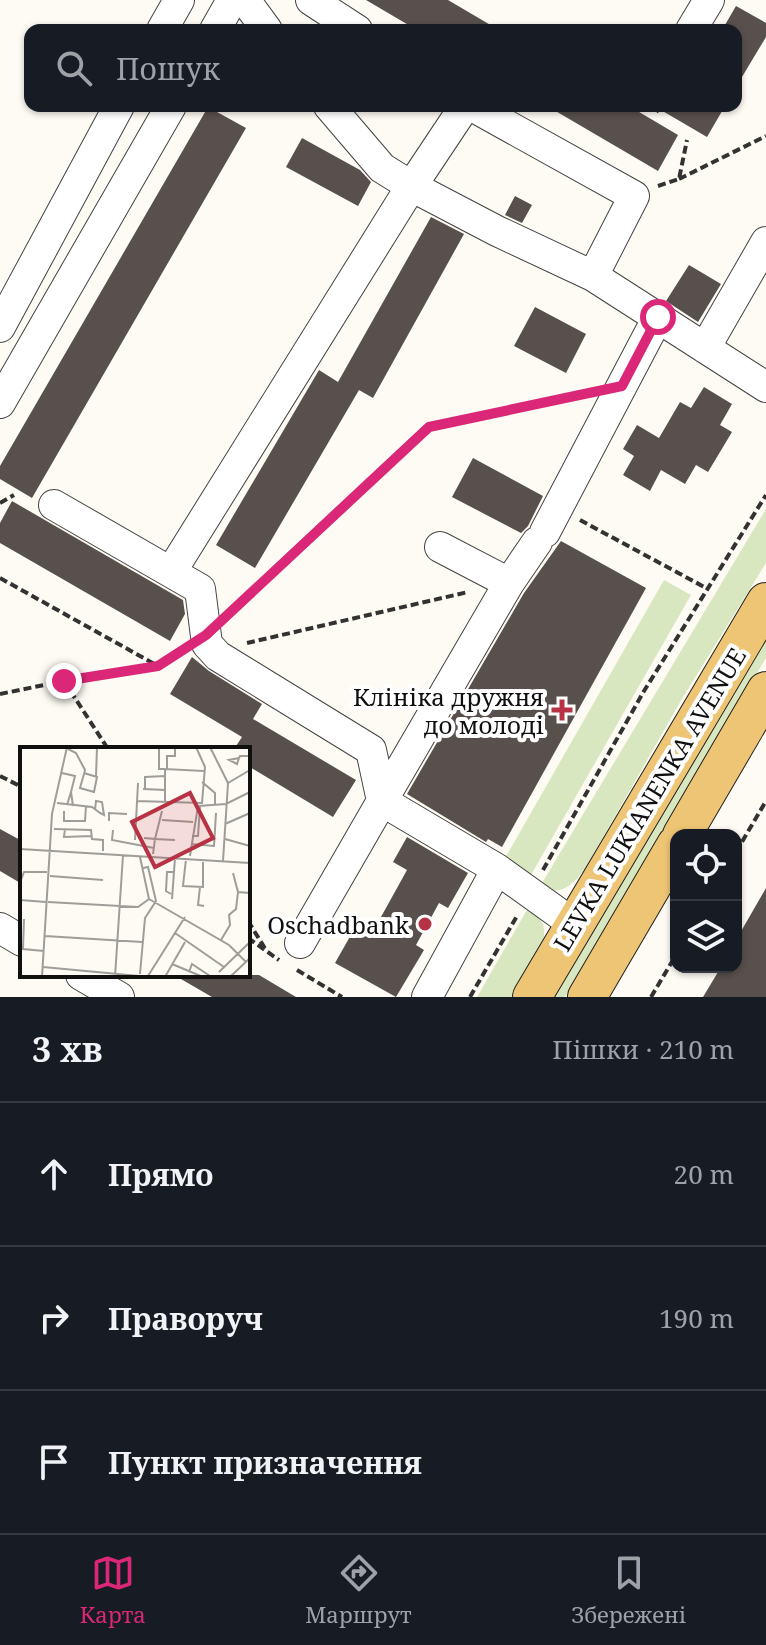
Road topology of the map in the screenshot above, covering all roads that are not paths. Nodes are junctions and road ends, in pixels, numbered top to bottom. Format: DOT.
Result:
graph roads {
  1 [pos="179,0"];
  2 [pos="232,0"];
  3 [pos="245,0"];
  4 [pos="311,0"];
  5 [pos="709,0"];
  6 [pos="165,24"];
  7 [pos="218,24"];
  8 [pos="263,24"];
  9 [pos="348,24"];
  10 [pos="695,24"];
  11 [pos="116,112"];
  12 [pos="168,112"];
  13 [pos="334,112"];
  14 [pos="461,112"];
  15 [pos="483,112"];
  16 [pos="411,186"];
  17 [pos="766,242"];
  18 [pos="593,276"];
  19 [pos="658,317"];
  20 [pos="0,327"];
  21 [pos="705,348"];
  22 [pos="766,387"];
  23 [pos="0,403"];
  24 [pos="54,505"];
  25 [pos="440,547"];
  26 [pos="171,572"];
  27 [pos="509,583"];
  28 [pos="766,602"];
  29 [pos="766,691"];
  30 [pos="382,801"];
  31 [pos="686,829"];
  32 [pos="670,855"];
  33 [pos="497,869"];
  34 [pos="575,925"];
  35 [pos="0,928"];
  36 [pos="20,940"];
  37 [pos="300,943"];
  38 [pos="84,977"];
  39 [pos="119,997"];
  40 [pos="427,997"];
  41 [pos="532,997"];
  42 [pos="587,997"];
  1 -- 6 [label="lane"];
  2 -- 7 [label="lane"];
  3 -- 8 [label="lane"];
  4 -- 9 [label="lane"];
  5 -- 10 [label="lane"];
  11 -- 20 [label="lane"];
  12 -- 23 [label="lane"];
  13 -- 16 [label="lane"];
  14 -- 16 [label="lane"];
  15 -- 18 [label="lane"];
  16 -- 18 [label="lane"];
  16 -- 26 [label="lane"];
  17 -- 21 [label="lane"];
  18 -- 19 [label="lane"];
  19 -- 21 [label="lane"];
  19 -- 27 [label="lane"];
  21 -- 22 [label="lane"];
  24 -- 26 [label="lane"];
  25 -- 27 [label="lane"];
  26 -- 30 [label="lane"];
  27 -- 30 [label="lane"];
  28 -- 34 [label="main road, LEVKA LUKIANENKA AVENUE"];
  29 -- 31 [label="main road, LEVKA LUKIANENKA AVENUE"];
  30 -- 33 [label="lane"];
  30 -- 37 [label="lane"];
  32 -- 42 [label="main road, LEVKA LUKIANENKA AVENUE"];
  33 -- 34 [label="lane"];
  33 -- 40 [label="lane"];
  34 -- 41 [label="main road, LEVKA LUKIANENKA AVENUE"];
  35 -- 36 [label="lane"];
  38 -- 39 [label="lane"];
}
